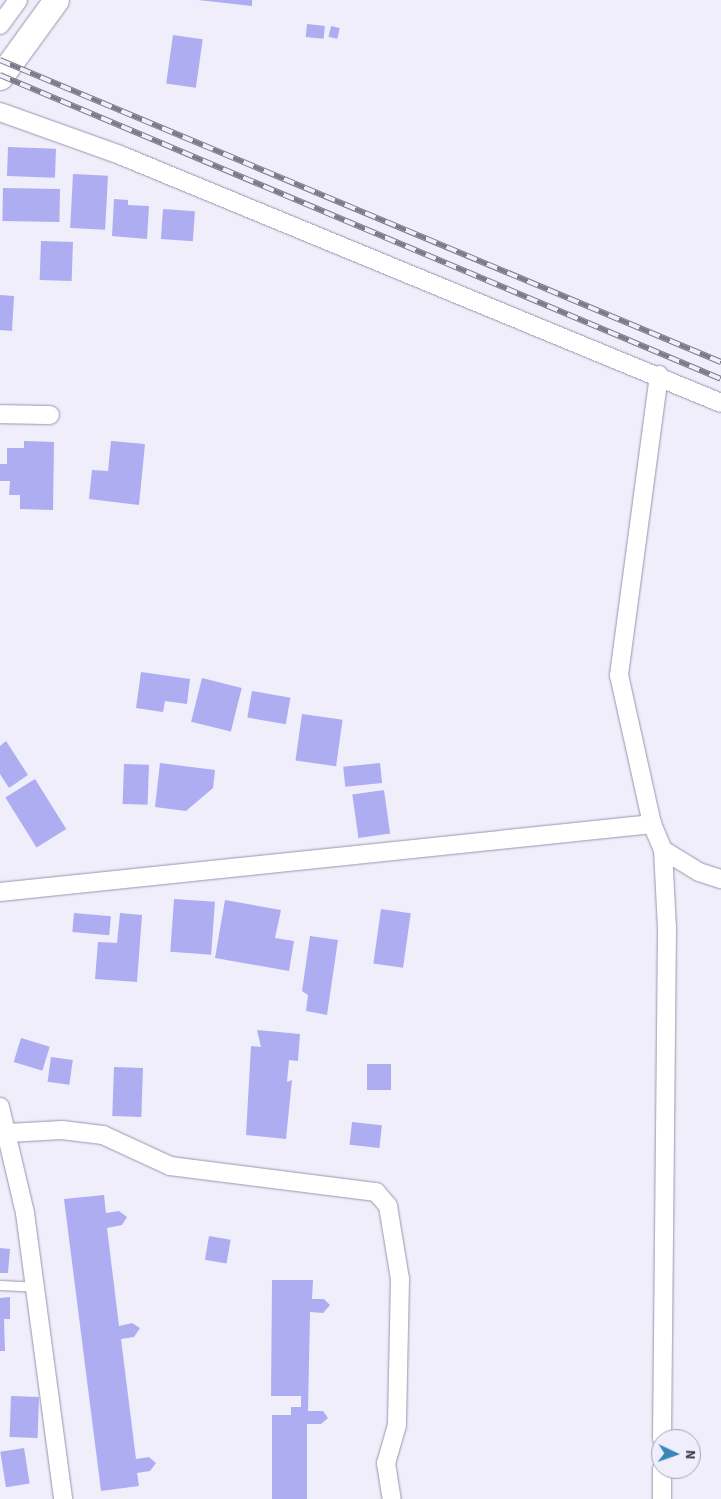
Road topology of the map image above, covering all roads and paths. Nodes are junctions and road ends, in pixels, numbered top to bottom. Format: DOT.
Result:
graph roads {
  1 [pos="18,0"];
  2 [pos="56,0"];
  3 [pos="0,25"];
  4 [pos="0,77"];
  5 [pos="0,112"];
  6 [pos="659,375"];
  7 [pos="721,403"];
  8 [pos="0,414"];
  9 [pos="50,414"];
  10 [pos="652,824"];
  11 [pos="663,850"];
  12 [pos="721,879"];
  13 [pos="0,892"];
  14 [pos="0,1107"];
  15 [pos="8,1133"];
  16 [pos="0,1285"];
  17 [pos="35,1287"];
  18 [pos="662,1429"];
  19 [pos="662,1479"];
  20 [pos="63,1499"];
  21 [pos="392,1499"];
  22 [pos="662,1499"];
  1 -- 3 [label="street"];
  2 -- 4 [label="main road"];
  5 -- 6 [label="street"];
  6 -- 7 [label="street"];
  6 -- 10 [label="street"];
  8 -- 9 [label="street"];
  10 -- 11 [label="street"];
  10 -- 13 [label="street"];
  11 -- 12 [label="street"];
  11 -- 18 [label="street"];
  14 -- 15 [label="street"];
  15 -- 17 [label="street"];
  15 -- 21 [label="street"];
  16 -- 17 [label="lane"];
  17 -- 20 [label="street"];
  19 -- 22 [label="street"];
}
